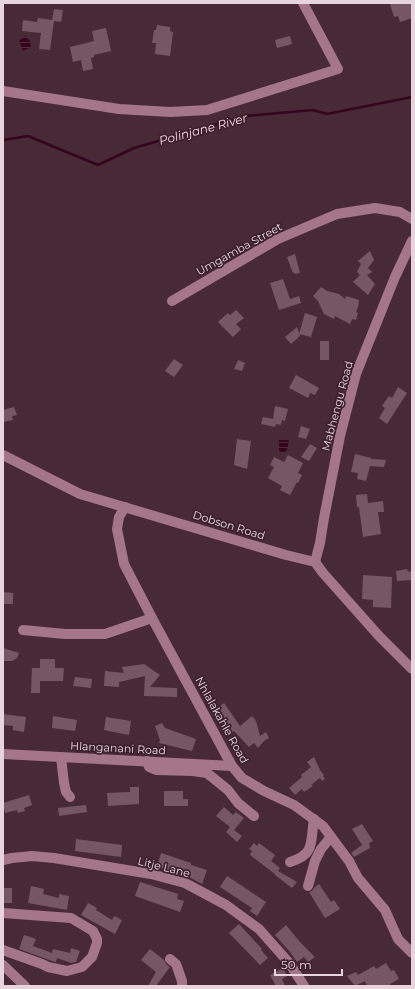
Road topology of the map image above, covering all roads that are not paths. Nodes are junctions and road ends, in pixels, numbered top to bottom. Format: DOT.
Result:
graph roads {
  1 [pos="303,3"];
  2 [pos="3,91"];
  3 [pos="412,219"];
  4 [pos="412,241"];
  5 [pos="172,301"];
  6 [pos="3,455"];
  7 [pos="125,507"];
  8 [pos="315,562"];
  9 [pos="152,618"];
  10 [pos="22,630"];
  11 [pos="412,670"];
  12 [pos="3,754"];
  13 [pos="61,757"];
  14 [pos="147,761"];
  15 [pos="232,766"];
  16 [pos="70,797"];
  17 [pos="254,816"];
  18 [pos="314,819"];
  19 [pos="332,837"];
  20 [pos="3,860"];
  21 [pos="290,862"];
  22 [pos="308,886"];
  23 [pos="3,913"];
  24 [pos="3,950"];
  25 [pos="412,953"];
  26 [pos="170,959"];
  27 [pos="3,965"];
  28 [pos="25,986"];
  29 [pos="182,986"];
  30 [pos="304,986"];
  1 -- 2 [label="street"];
  3 -- 5 [label="street, Umgamba Street"];
  4 -- 8 [label="street, Mabhengu Road"];
  6 -- 7 [label="street, Dobson Road"];
  7 -- 8 [label="street, Dobson Road"];
  7 -- 9 [label="street, Nhlalakahle Road"];
  8 -- 11 [label="street"];
  9 -- 10 [label="street"];
  9 -- 15 [label="street, Nhlalakahle Road"];
  12 -- 13 [label="street, Hlanganani Road"];
  13 -- 14 [label="street, Hlanganani Road"];
  13 -- 16 [label="street"];
  14 -- 15 [label="street, Hlanganani Road"];
  14 -- 17 [label="street"];
  15 -- 18 [label="street, Nhlalakahle Road"];
  18 -- 19 [label="street, Nhlalakahle Road"];
  18 -- 21 [label="street"];
  19 -- 22 [label="street"];
  19 -- 25 [label="street, Nhlalakahle Road"];
  20 -- 30 [label="street, Litje Lane"];
  23 -- 24 [label="street"];
  26 -- 29 [label="street"];
  27 -- 28 [label="street"];
}
